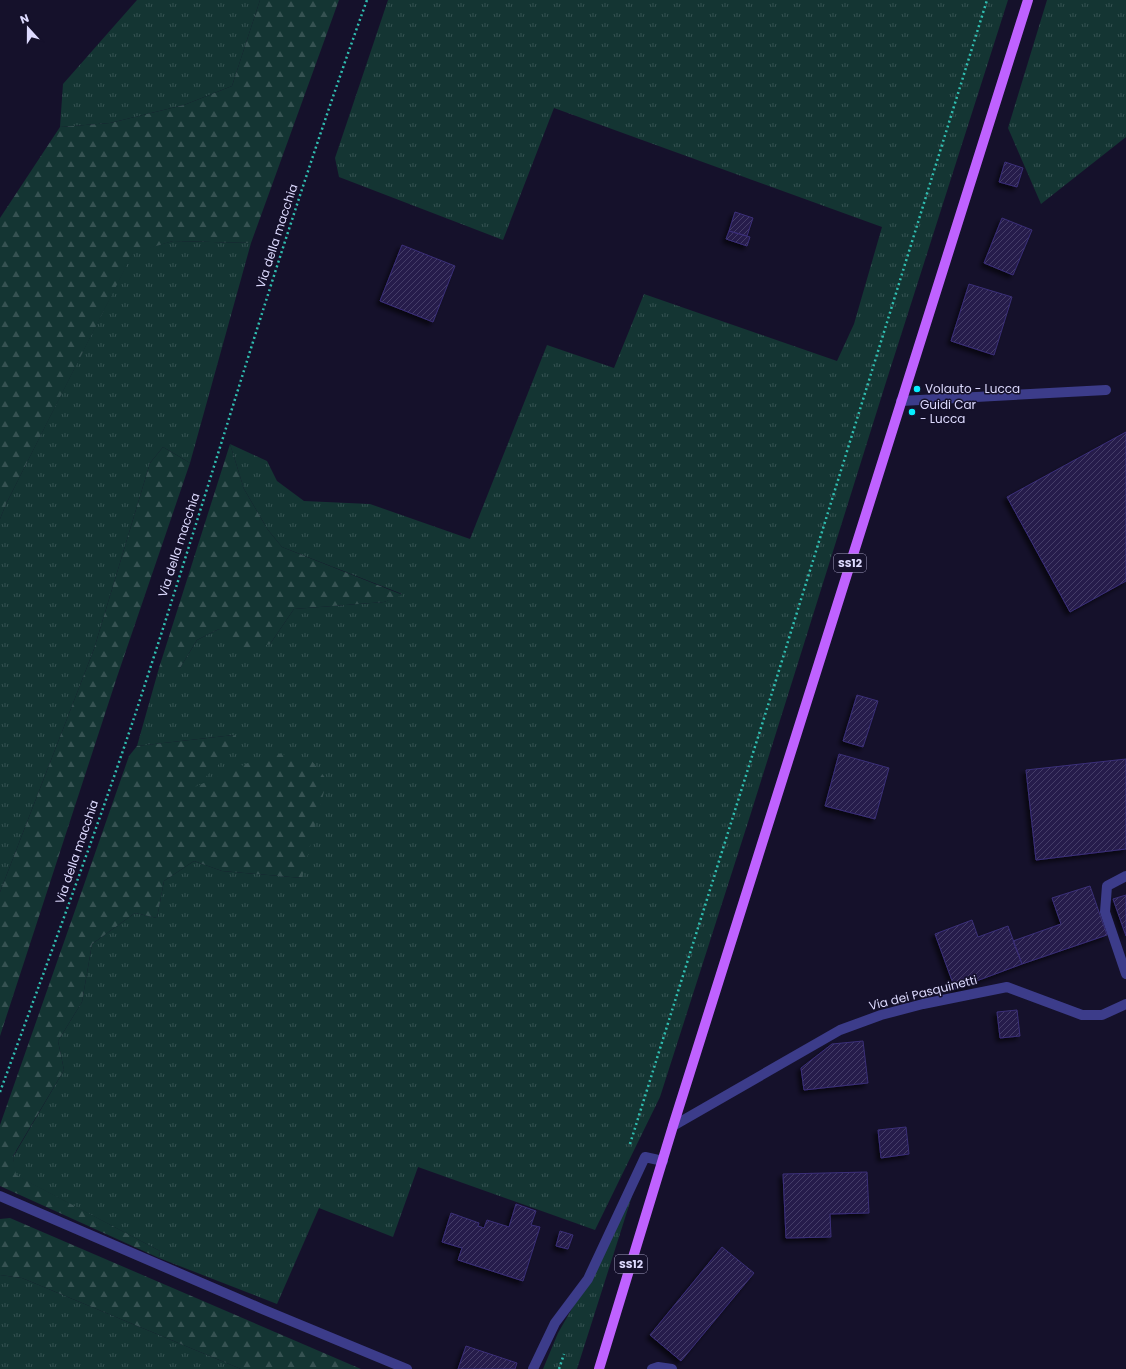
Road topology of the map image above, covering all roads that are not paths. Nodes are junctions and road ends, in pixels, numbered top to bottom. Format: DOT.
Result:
graph roads {
  1 [pos="1028,0"];
  2 [pos="1106,390"];
  3 [pos="901,401"];
  4 [pos="1126,876"];
  5 [pos="1126,974"];
  6 [pos="1126,1004"];
  7 [pos="673,1126"];
  8 [pos="663,1161"];
  9 [pos="0,1196"];
  10 [pos="407,1369"];
  11 [pos="533,1369"];
  12 [pos="599,1369"];
  13 [pos="652,1369"];
  14 [pos="672,1369"];
  1 -- 3 [label="main road, SS12"];
  2 -- 3 [label="street"];
  3 -- 7 [label="main road, SS12"];
  4 -- 5 [label="street"];
  6 -- 7 [label="street, Via dei Pasquinetti"];
  7 -- 8 [label="main road, SS12"];
  8 -- 11 [label="street"];
  8 -- 12 [label="main road, SS12"];
  9 -- 10 [label="street"];
  13 -- 14 [label="street"];
}
